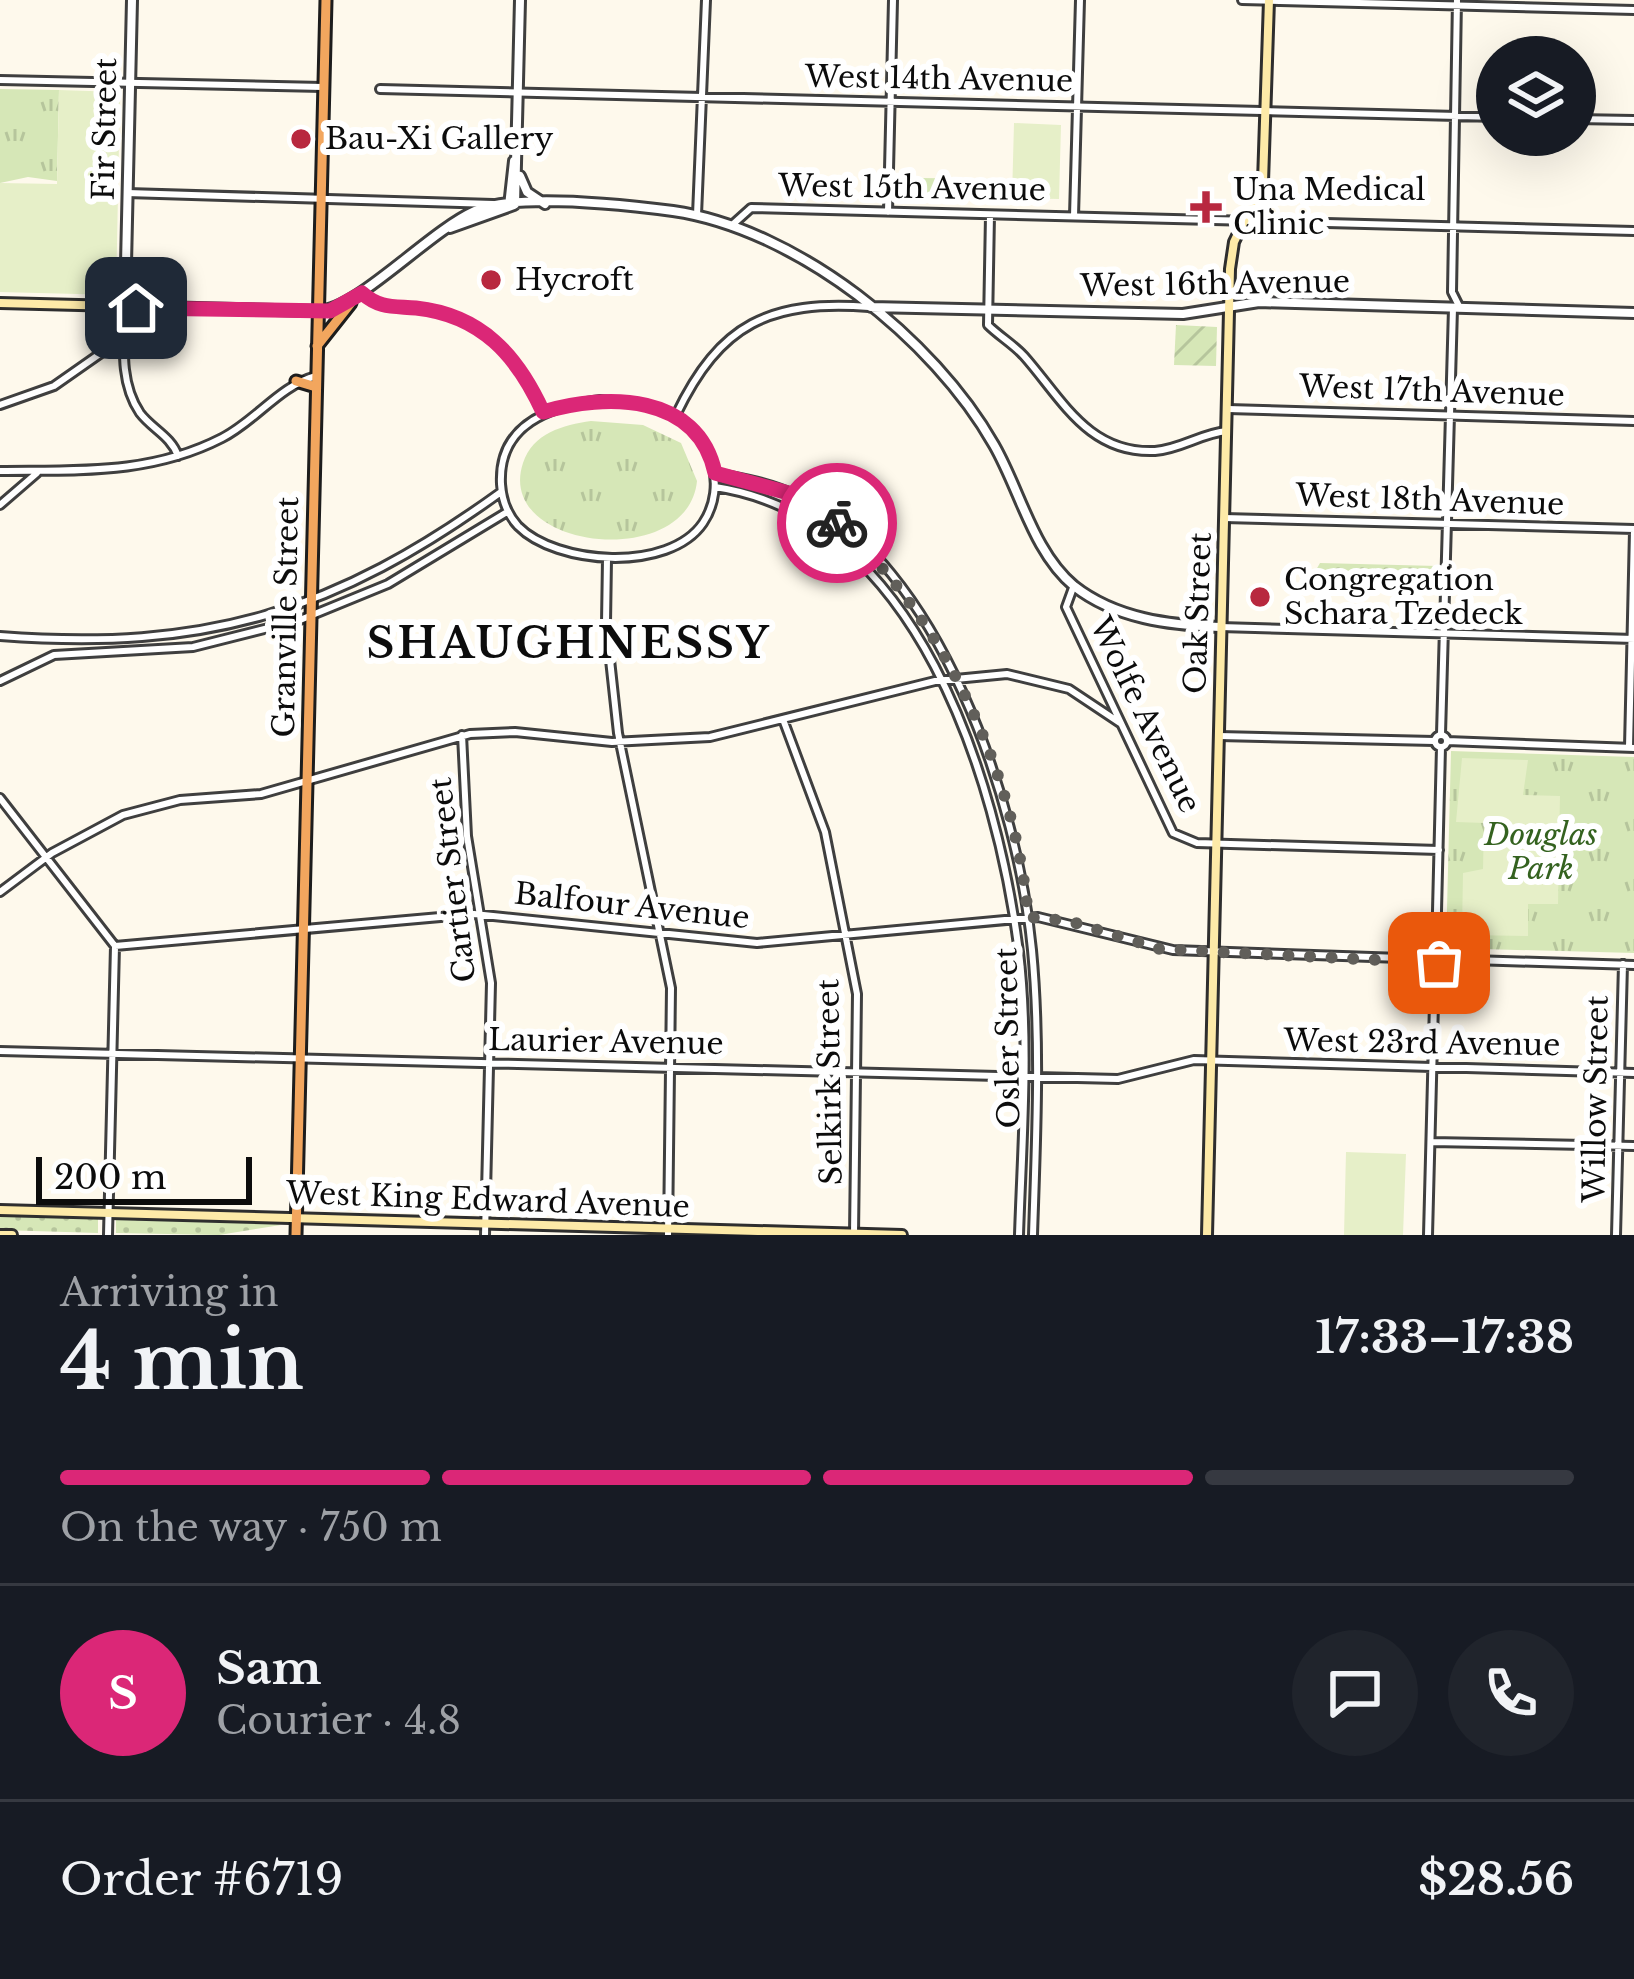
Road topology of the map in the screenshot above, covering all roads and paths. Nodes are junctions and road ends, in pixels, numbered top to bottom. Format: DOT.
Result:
graph roads {
  1 [pos="132,0"];
  2 [pos="326,0"];
  3 [pos="520,0"];
  4 [pos="706,0"];
  5 [pos="893,0"];
  6 [pos="1080,0"];
  7 [pos="1242,0"];
  8 [pos="1269,0"];
  9 [pos="1457,3"];
  10 [pos="1634,10"];
  11 [pos="0,80"];
  12 [pos="130,82"];
  13 [pos="323,87"];
  14 [pos="380,89"];
  15 [pos="517,92"];
  16 [pos="704,97"];
  17 [pos="890,103"];
  18 [pos="1077,107"];
  19 [pos="1265,111"];
  20 [pos="1454,116"];
  21 [pos="1476,117"];
  22 [pos="1596,119"];
  23 [pos="1634,120"];
  24 [pos="516,154"];
  25 [pos="517,168"];
  26 [pos="128,194"];
  27 [pos="1258,196"];
  28 [pos="320,198"];
  29 [pos="493,204"];
  30 [pos="511,205"];
  31 [pos="546,205"];
  32 [pos="887,212"];
  33 [pos="697,215"];
  34 [pos="990,215"];
  35 [pos="1074,216"];
  36 [pos="1244,221"];
  37 [pos="1269,221"];
  38 [pos="731,226"];
  39 [pos="1453,226"];
  40 [pos="448,229"];
  41 [pos="1634,231"];
  42 [pos="1453,292"];
  43 [pos="362,293"];
  44 [pos="0,303"];
  45 [pos="351,303"];
  46 [pos="1230,304"];
  47 [pos="869,307"];
  48 [pos="124,308"];
  49 [pos="1452,308"];
  50 [pos="988,310"];
  51 [pos="318,311"];
  52 [pos="1634,314"];
  53 [pos="124,337"];
  54 [pos="317,346"];
  55 [pos="296,381"];
  56 [pos="316,382"];
  57 [pos="0,405"];
  58 [pos="1228,409"];
  59 [pos="543,412"];
  60 [pos="1449,414"];
  61 [pos="675,415"];
  62 [pos="1634,421"];
  63 [pos="1227,431"];
  64 [pos="178,456"];
  65 [pos="0,471"];
  66 [pos="38,471"];
  67 [pos="715,473"];
  68 [pos="715,487"];
  69 [pos="501,493"];
  70 [pos="0,505"];
  71 [pos="508,512"];
  72 [pos="1224,518"];
  73 [pos="1448,524"];
  74 [pos="1634,530"];
  75 [pos="607,559"];
  76 [pos="1074,585"];
  77 [pos="311,600"];
  78 [pos="310,616"];
  79 [pos="1220,627"];
  80 [pos="1446,632"];
  81 [pos="0,636"];
  82 [pos="1633,639"];
  83 [pos="54,640"];
  84 [pos="54,655"];
  85 [pos="956,678"];
  86 [pos="941,680"];
  87 [pos="0,681"];
  88 [pos="784,722"];
  89 [pos="1120,723"];
  90 [pos="463,735"];
  91 [pos="1219,736"];
  92 [pos="1441,741"];
  93 [pos="620,742"];
  94 [pos="1631,747"];
  95 [pos="307,782"];
  96 [pos="0,798"];
  97 [pos="1216,844"];
  98 [pos="1439,850"];
  99 [pos="46,857"];
  100 [pos="0,892"];
  101 [pos="484,914"];
  102 [pos="1028,917"];
  103 [pos="1014,918"];
  104 [pos="303,928"];
  105 [pos="848,937"];
  106 [pos="663,938"];
  107 [pos="115,946"];
  108 [pos="1212,952"];
  109 [pos="1435,958"];
  110 [pos="1623,964"];
  111 [pos="1634,965"];
  112 [pos="0,1051"];
  113 [pos="112,1054"];
  114 [pos="300,1058"];
  115 [pos="1208,1060"];
  116 [pos="488,1064"];
  117 [pos="1433,1066"];
  118 [pos="673,1068"];
  119 [pos="858,1072"];
  120 [pos="1621,1072"];
  121 [pos="1634,1073"];
  122 [pos="1022,1077"];
  123 [pos="1035,1077"];
  124 [pos="1431,1142"];
  125 [pos="1619,1146"];
  126 [pos="1634,1146"];
  127 [pos="0,1210"];
  128 [pos="108,1213"];
  129 [pos="296,1218"];
  130 [pos="485,1230"];
  131 [pos="668,1232"];
  132 [pos="854,1234"];
  133 [pos="0,1235"];
  134 [pos="12,1235"];
  135 [pos="108,1235"];
  136 [pos="296,1235"];
  137 [pos="902,1235"];
  138 [pos="1019,1235"];
  139 [pos="1033,1235"];
  140 [pos="1207,1235"];
  141 [pos="1428,1235"];
  142 [pos="1616,1235"];
  1 -- 12 [label="street, Fir Street"];
  2 -- 13 [label="highway, Granville Street"];
  3 -- 15 [label="street"];
  4 -- 16 [label="street"];
  5 -- 17 [label="street"];
  6 -- 18 [label="street"];
  7 -- 8 [label="street"];
  8 -- 9 [label="street"];
  8 -- 19 [label="main road, Oak Street"];
  9 -- 10 [label="street"];
  9 -- 20 [label="street"];
  11 -- 12 [label="street"];
  12 -- 13 [label="street"];
  12 -- 26 [label="street, Fir Street"];
  13 -- 28 [label="highway, Granville Street"];
  14 -- 15 [label="street, West 14th Avenue"];
  15 -- 16 [label="street, West 14th Avenue"];
  15 -- 24 [label="street"];
  16 -- 17 [label="street, West 14th Avenue"];
  16 -- 33 [label="street"];
  17 -- 18 [label="street, West 14th Avenue"];
  17 -- 32 [label="street"];
  18 -- 19 [label="street, West 14th Avenue"];
  18 -- 35 [label="street"];
  19 -- 20 [label="street, West 14th Avenue"];
  19 -- 27 [label="main road, Oak Street"];
  20 -- 21 [label="street, West 14th Avenue"];
  20 -- 39 [label="street"];
  22 -- 23 [label="street"];
  24 -- 25 [label="street"];
  24 -- 30 [label="street"];
  25 -- 30 [label="street"];
  25 -- 31 [label="street"];
  26 -- 28 [label="street"];
  26 -- 48 [label="street, Fir Street"];
  27 -- 36 [label="main road, Oak Street"];
  27 -- 37 [label="main road"];
  28 -- 29 [label="street"];
  28 -- 51 [label="highway, Granville Street"];
  29 -- 30 [label="street"];
  29 -- 40 [label="street"];
  30 -- 31 [label="street"];
  30 -- 40 [label="street"];
  31 -- 33 [label="street"];
  32 -- 34 [label="street, West 15th Avenue"];
  32 -- 38 [label="street, West 15th Avenue"];
  33 -- 38 [label="street"];
  34 -- 35 [label="street, West 15th Avenue"];
  34 -- 50 [label="street"];
  35 -- 36 [label="street, West 15th Avenue"];
  36 -- 37 [label="street, West 15th Avenue"];
  36 -- 46 [label="main road, Oak Street"];
  37 -- 39 [label="street, West 15th Avenue"];
  38 -- 47 [label="street, Wolfe Avenue"];
  39 -- 41 [label="street, West 15th Avenue"];
  39 -- 42 [label="street"];
  40 -- 43 [label="street"];
  42 -- 49 [label="street"];
  42 -- 49 [label="street"];
  43 -- 45 [label="street"];
  43 -- 59 [label="street"];
  44 -- 48 [label="main road"];
  45 -- 51 [label="street"];
  45 -- 54 [label="highway"];
  46 -- 49 [label="street, West 16th Avenue"];
  46 -- 50 [label="street, West 16th Avenue"];
  46 -- 58 [label="main road, Oak Street"];
  47 -- 50 [label="street, West 16th Avenue"];
  47 -- 61 [label="street"];
  47 -- 76 [label="street, Wolfe Avenue"];
  48 -- 51 [label="main road"];
  48 -- 53 [label="street, Fir Street"];
  49 -- 52 [label="street, West 16th Avenue"];
  49 -- 60 [label="street"];
  50 -- 63 [label="street"];
  51 -- 54 [label="highway, Granville Street"];
  53 -- 57 [label="street"];
  53 -- 64 [label="street, Fir Street"];
  54 -- 56 [label="highway, Granville Street"];
  55 -- 56 [label="highway"];
  55 -- 64 [label="street"];
  56 -- 77 [label="highway, Granville Street"];
  58 -- 60 [label="street, West 17th Avenue"];
  58 -- 63 [label="main road, Oak Street"];
  59 -- 61 [label="street"];
  59 -- 69 [label="street"];
  60 -- 62 [label="street, West 17th Avenue"];
  60 -- 73 [label="street"];
  61 -- 67 [label="street"];
  63 -- 72 [label="main road, Oak Street"];
  64 -- 66 [label="street"];
  65 -- 66 [label="street"];
  66 -- 70 [label="street"];
  67 -- 68 [label="street"];
  67 -- 85 [label="street, Osler Street"];
  68 -- 75 [label="street"];
  68 -- 86 [label="street, Osler Street"];
  69 -- 71 [label="street"];
  69 -- 77 [label="street"];
  71 -- 75 [label="street"];
  71 -- 78 [label="street"];
  72 -- 73 [label="street, West 18th Avenue"];
  72 -- 79 [label="main road, Oak Street"];
  73 -- 74 [label="street, West 18th Avenue"];
  73 -- 80 [label="street"];
  74 -- 82 [label="street"];
  75 -- 93 [label="street"];
  76 -- 79 [label="street"];
  76 -- 89 [label="street, Wolfe Avenue"];
  77 -- 78 [label="highway, Granville Street"];
  77 -- 83 [label="street"];
  78 -- 84 [label="street"];
  78 -- 95 [label="highway, Granville Street"];
  79 -- 80 [label="street"];
  79 -- 91 [label="main road, Oak Street"];
  80 -- 82 [label="street"];
  80 -- 92 [label="street"];
  81 -- 83 [label="street"];
  82 -- 94 [label="street"];
  83 -- 84 [label="street"];
  84 -- 87 [label="street"];
  85 -- 86 [label="street"];
  85 -- 89 [label="street"];
  85 -- 102 [label="street, Osler Street"];
  86 -- 88 [label="street"];
  86 -- 103 [label="street, Osler Street"];
  88 -- 93 [label="street"];
  88 -- 105 [label="street, Selkirk Street"];
  89 -- 97 [label="street, Wolfe Avenue"];
  90 -- 93 [label="street"];
  90 -- 95 [label="street"];
  90 -- 101 [label="street, Cartier Street"];
  91 -- 92 [label="street"];
  91 -- 97 [label="main road, Oak Street"];
  92 -- 94 [label="street"];
  92 -- 98 [label="street"];
  93 -- 106 [label="street"];
  95 -- 99 [label="street"];
  95 -- 104 [label="highway, Granville Street"];
  96 -- 99 [label="street"];
  97 -- 98 [label="street"];
  97 -- 108 [label="main road, Oak Street"];
  98 -- 109 [label="street"];
  99 -- 100 [label="street"];
  99 -- 107 [label="street"];
  101 -- 104 [label="street, Balfour Avenue"];
  101 -- 106 [label="street, Balfour Avenue"];
  101 -- 116 [label="street, Cartier Street"];
  102 -- 103 [label="street, Balfour Avenue"];
  102 -- 108 [label="street, Balfour Avenue"];
  102 -- 123 [label="street, Osler Street"];
  103 -- 105 [label="street, Balfour Avenue"];
  103 -- 122 [label="street, Osler Street"];
  104 -- 107 [label="street, Balfour Avenue"];
  104 -- 114 [label="highway, Granville Street"];
  105 -- 106 [label="street, Balfour Avenue"];
  105 -- 119 [label="street, Selkirk Street"];
  106 -- 118 [label="street"];
  107 -- 113 [label="street"];
  108 -- 109 [label="street, Balfour Avenue"];
  108 -- 115 [label="main road, Oak Street"];
  109 -- 110 [label="street, Balfour Avenue"];
  109 -- 117 [label="street"];
  110 -- 111 [label="street, Balfour Avenue"];
  110 -- 120 [label="street, Willow Street"];
  112 -- 113 [label="street, Laurier Avenue"];
  113 -- 114 [label="street, Laurier Avenue"];
  113 -- 128 [label="street"];
  114 -- 116 [label="street, Laurier Avenue"];
  114 -- 129 [label="highway, Granville Street"];
  115 -- 117 [label="street, West 23rd Avenue"];
  115 -- 123 [label="street, Laurier Avenue"];
  115 -- 140 [label="main road, Oak Street"];
  116 -- 118 [label="street, Laurier Avenue"];
  116 -- 130 [label="street, Cartier Street"];
  117 -- 120 [label="street, West 23rd Avenue"];
  117 -- 124 [label="street"];
  118 -- 119 [label="street, Laurier Avenue"];
  118 -- 131 [label="street"];
  119 -- 122 [label="street, Laurier Avenue"];
  119 -- 132 [label="street, Selkirk Street"];
  120 -- 121 [label="street, West 23rd Avenue"];
  120 -- 125 [label="street, Willow Street"];
  122 -- 123 [label="street, Laurier Avenue"];
  122 -- 138 [label="street, Osler Street"];
  123 -- 139 [label="street, Osler Street"];
  124 -- 125 [label="street"];
  124 -- 141 [label="street"];
  125 -- 126 [label="street"];
  125 -- 142 [label="street, Willow Street"];
  127 -- 128 [label="main road, West King Edward Avenue"];
  128 -- 129 [label="main road, West King Edward Avenue"];
  128 -- 135 [label="street"];
  129 -- 130 [label="main road, West King Edward Avenue"];
  129 -- 136 [label="highway, Granville Street"];
  130 -- 131 [label="main road, West King Edward Avenue"];
  131 -- 132 [label="main road, West King Edward Avenue"];
  132 -- 137 [label="main road, West King Edward Avenue"];
  133 -- 134 [label="main road"];
}
